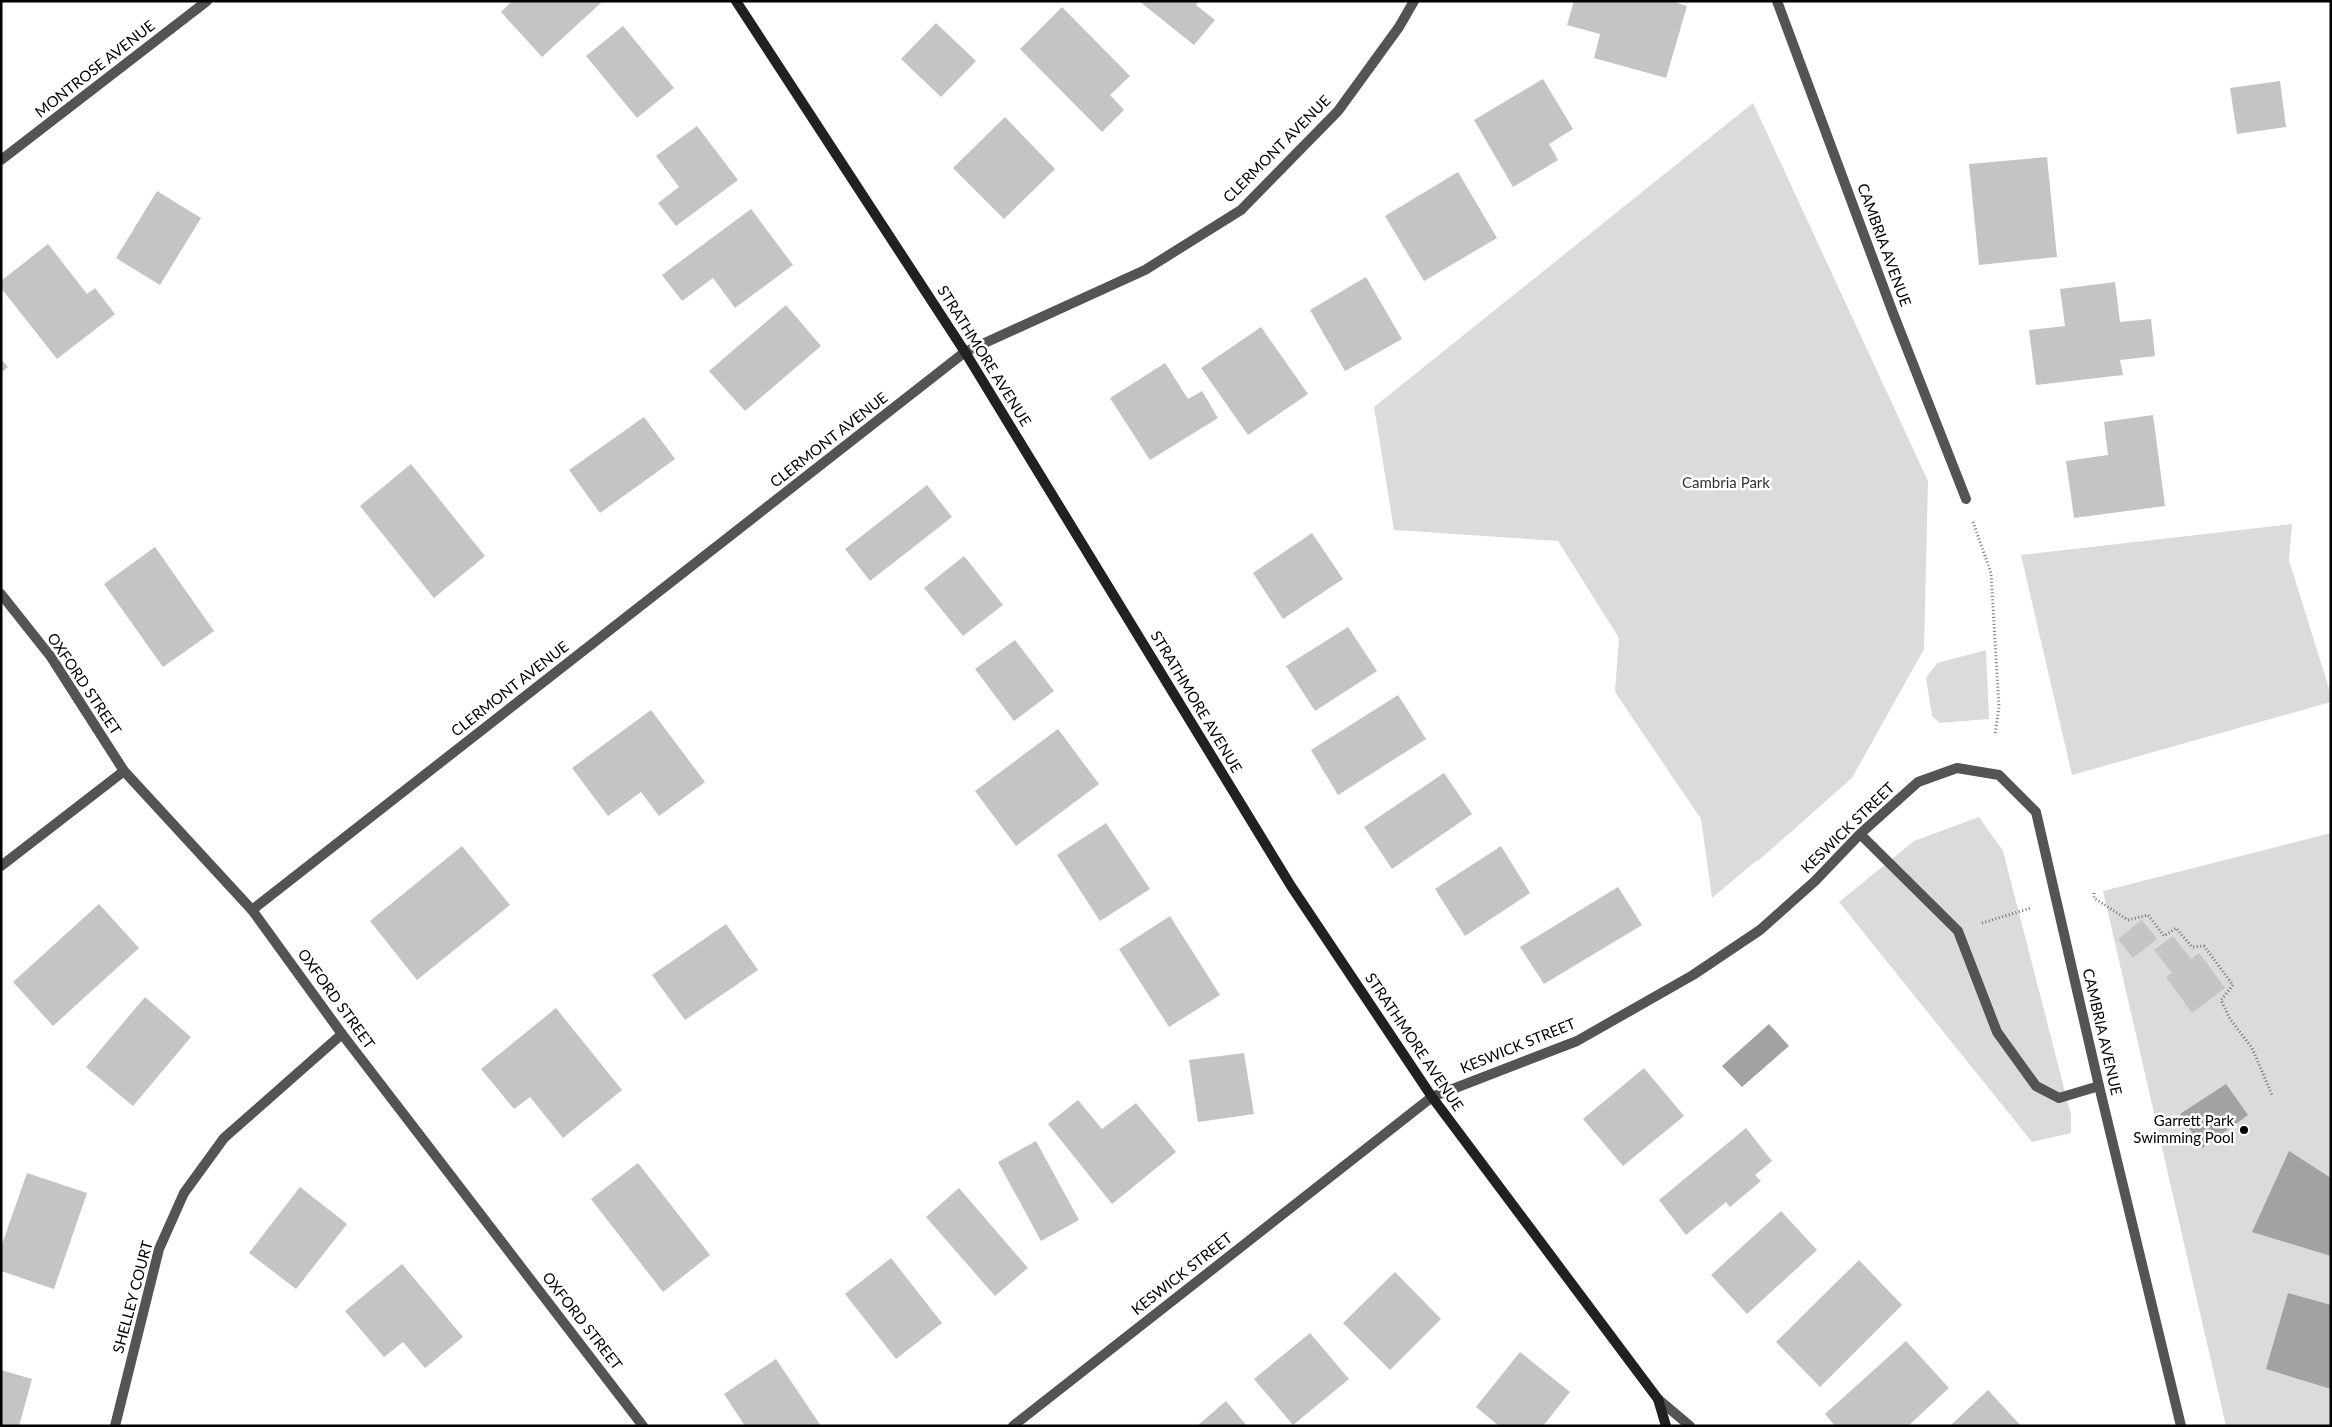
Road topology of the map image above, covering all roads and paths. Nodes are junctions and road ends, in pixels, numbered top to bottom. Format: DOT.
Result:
graph roads {
  1 [pos="207,1"];
  2 [pos="736,1"];
  3 [pos="1414,1"];
  4 [pos="1777,1"];
  5 [pos="1,160"];
  6 [pos="965,352"];
  7 [pos="1966,499"];
  8 [pos="1,594"];
  9 [pos="1995,735"];
  10 [pos="124,771"];
  11 [pos="1999,775"];
  12 [pos="1860,834"];
  13 [pos="1,866"];
  14 [pos="2094,893"];
  15 [pos="2032,907"];
  16 [pos="252,910"];
  17 [pos="1958,931"];
  18 [pos="342,1034"];
  19 [pos="2099,1086"];
  20 [pos="2272,1095"];
  21 [pos="1432,1096"];
  22 [pos="1658,1399"];
  23 [pos="115,1426"];
  24 [pos="643,1426"];
  25 [pos="1012,1426"];
  26 [pos="1666,1426"];
  27 [pos="1690,1426"];
  28 [pos="2181,1426"];
  1 -- 5 [label="street, MONTROSE AVENUE"];
  2 -- 6 [label="main road, STRATHMORE AVENUE"];
  3 -- 6 [label="street, CLERMONT AVENUE"];
  4 -- 7 [label="street, CAMBRIA AVENUE"];
  6 -- 16 [label="street, CLERMONT AVENUE"];
  6 -- 21 [label="main road, STRATHMORE AVENUE"];
  7 -- 9 [label="path"];
  8 -- 10 [label="street, OXFORD STREET"];
  10 -- 13 [label="street"];
  10 -- 16 [label="street, OXFORD STREET"];
  11 -- 12 [label="street, KESWICK STREET"];
  11 -- 19 [label="street, CAMBRIA AVENUE"];
  12 -- 17 [label="street"];
  12 -- 21 [label="street, KESWICK STREET"];
  14 -- 20 [label="path"];
  15 -- 17 [label="path"];
  16 -- 18 [label="street, OXFORD STREET"];
  17 -- 19 [label="street"];
  18 -- 23 [label="street, SHELLEY COURT"];
  18 -- 24 [label="street, OXFORD STREET"];
  19 -- 28 [label="street, CAMBRIA AVENUE"];
  21 -- 22 [label="main road, STRATHMORE AVENUE"];
  21 -- 25 [label="street, KESWICK STREET"];
  22 -- 26 [label="main road"];
  22 -- 27 [label="street"];
}
